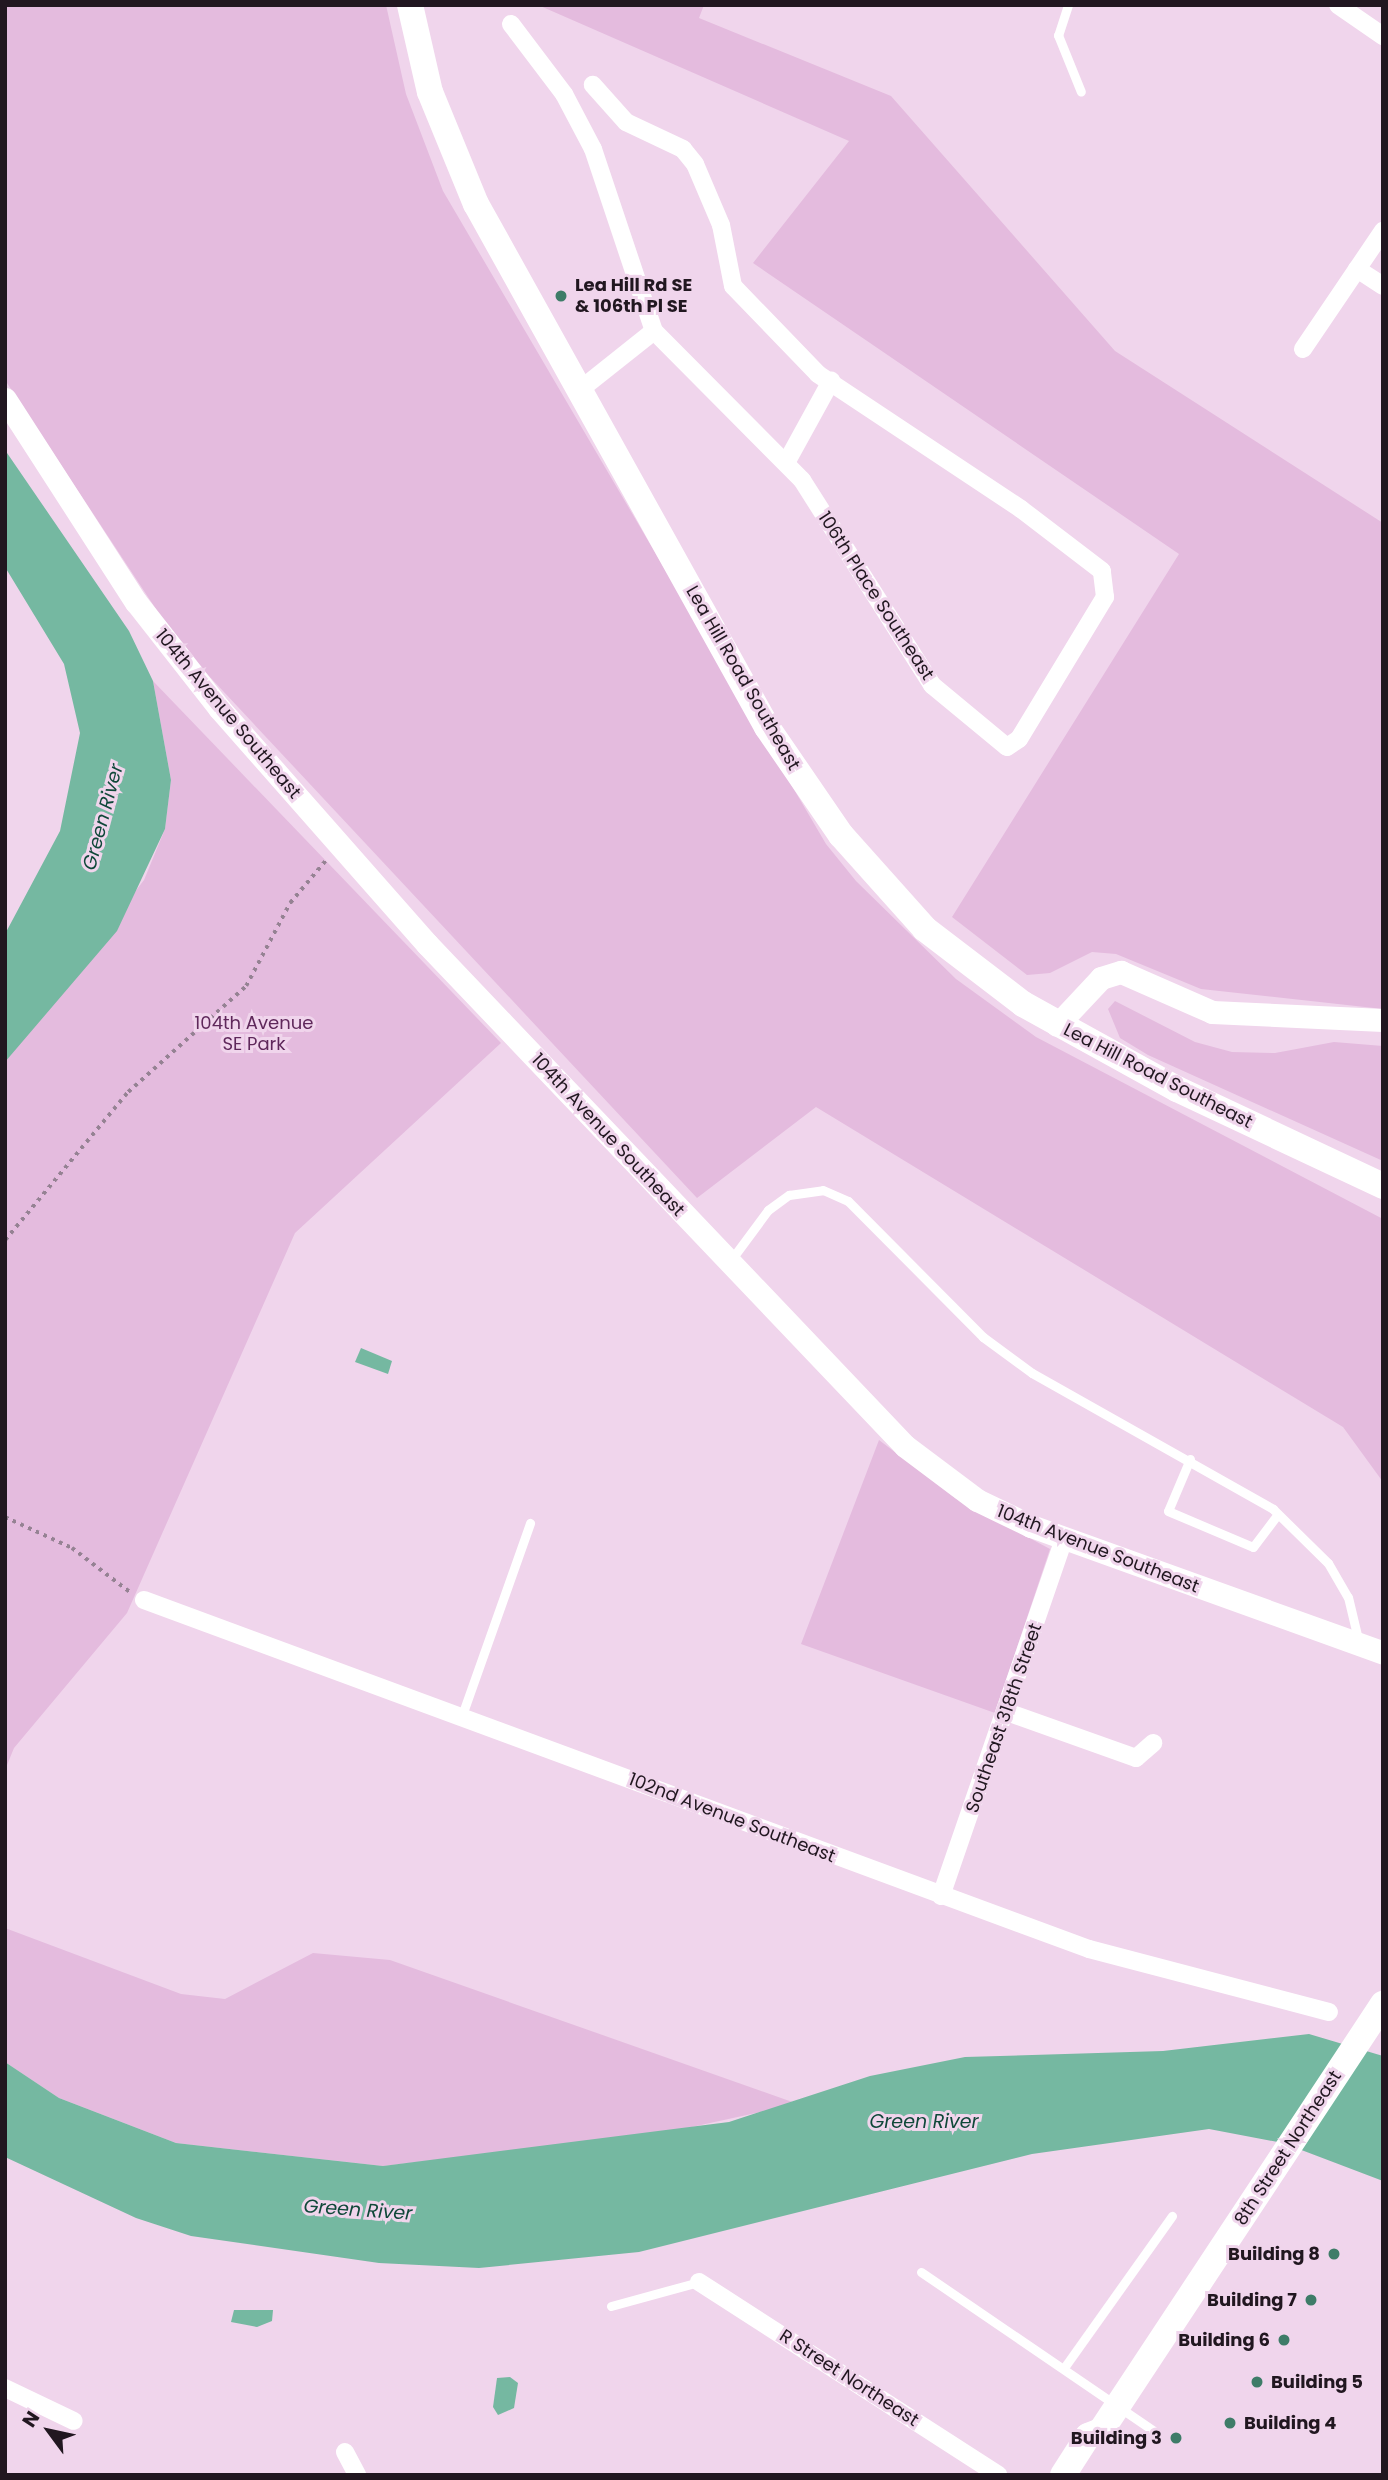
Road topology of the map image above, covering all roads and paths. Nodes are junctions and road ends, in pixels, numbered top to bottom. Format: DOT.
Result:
graph roads {
  1 [pos="410,5"];
  2 [pos="1068,5"];
  3 [pos="1338,5"];
  4 [pos="512,23"];
  5 [pos="1383,36"];
  6 [pos="593,85"];
  7 [pos="1081,92"];
  8 [pos="1383,231"];
  9 [pos="1357,269"];
  10 [pos="1383,286"];
  11 [pos="654,331"];
  12 [pos="1303,349"];
  13 [pos="831,382"];
  14 [pos="581,389"];
  15 [pos="5,399"];
  16 [pos="786,463"];
  17 [pos="340,844"];
  18 [pos="1383,1020"];
  19 [pos="1057,1025"];
  20 [pos="1383,1186"];
  21 [pos="5,1240"];
  22 [pos="728,1263"];
  23 [pos="1190,1459"];
  24 [pos="1278,1514"];
  25 [pos="5,1517"];
  26 [pos="530,1523"];
  27 [pos="1065,1539"];
  28 [pos="144,1600"];
  29 [pos="1360,1645"];
  30 [pos="1383,1653"];
  31 [pos="1007,1712"];
  32 [pos="461,1717"];
  33 [pos="1153,1742"];
  34 [pos="941,1896"];
  35 [pos="1383,2004"];
  36 [pos="1329,2012"];
  37 [pos="1172,2216"];
  38 [pos="921,2272"];
  39 [pos="699,2282"];
  40 [pos="611,2306"];
  41 [pos="1066,2365"];
  42 [pos="5,2388"];
  43 [pos="1118,2404"];
  44 [pos="74,2421"];
  45 [pos="1101,2431"];
  46 [pos="1154,2431"];
  47 [pos="345,2452"];
  48 [pos="357,2475"];
  49 [pos="998,2475"];
  50 [pos="1063,2475"];
  51 [pos="1083,2475"];
  1 -- 14 [label="main road, Lea Hill Road Southeast"];
  2 -- 7 [label="lane"];
  3 -- 5 [label="street"];
  4 -- 11 [label="street, 106th Place Southeast"];
  6 -- 13 [label="street"];
  8 -- 9 [label="street"];
  9 -- 10 [label="street"];
  9 -- 12 [label="street"];
  11 -- 14 [label="street"];
  11 -- 16 [label="street, 106th Place Southeast"];
  13 -- 16 [label="street"];
  13 -- 16 [label="street, 106th Place Southeast"];
  14 -- 19 [label="main road, Lea Hill Road Southeast"];
  15 -- 17 [label="street, 104th Avenue Southeast"];
  17 -- 21 [label="path"];
  17 -- 22 [label="street, 104th Avenue Southeast"];
  18 -- 19 [label="street"];
  19 -- 20 [label="main road, Lea Hill Road Southeast"];
  22 -- 23 [label="lane"];
  22 -- 27 [label="street, 104th Avenue Southeast"];
  23 -- 24 [label="lane"];
  23 -- 24 [label="lane"];
  24 -- 29 [label="lane"];
  25 -- 28 [label="path"];
  26 -- 32 [label="lane"];
  27 -- 29 [label="street, 104th Avenue Southeast"];
  27 -- 31 [label="street, Southeast 318th Street"];
  28 -- 32 [label="street, 102nd Avenue Southeast"];
  29 -- 30 [label="street, 104th Avenue Southeast"];
  31 -- 33 [label="street"];
  31 -- 34 [label="street, Southeast 318th Street"];
  32 -- 34 [label="street, 102nd Avenue Southeast"];
  34 -- 36 [label="street, 102nd Avenue Southeast"];
  35 -- 43 [label="main road, 8th Street Northeast"];
  37 -- 41 [label="lane"];
  38 -- 41 [label="lane"];
  39 -- 40 [label="lane"];
  39 -- 49 [label="street, R Street Northeast"];
  41 -- 43 [label="lane"];
  42 -- 44 [label="street"];
  43 -- 45 [label="main road, 8th Street Northeast"];
  43 -- 46 [label="lane"];
  45 -- 50 [label="main road, 8th Street Northeast"];
  45 -- 51 [label="main road, 8th Street Northeast"];
  47 -- 48 [label="street"];
}
